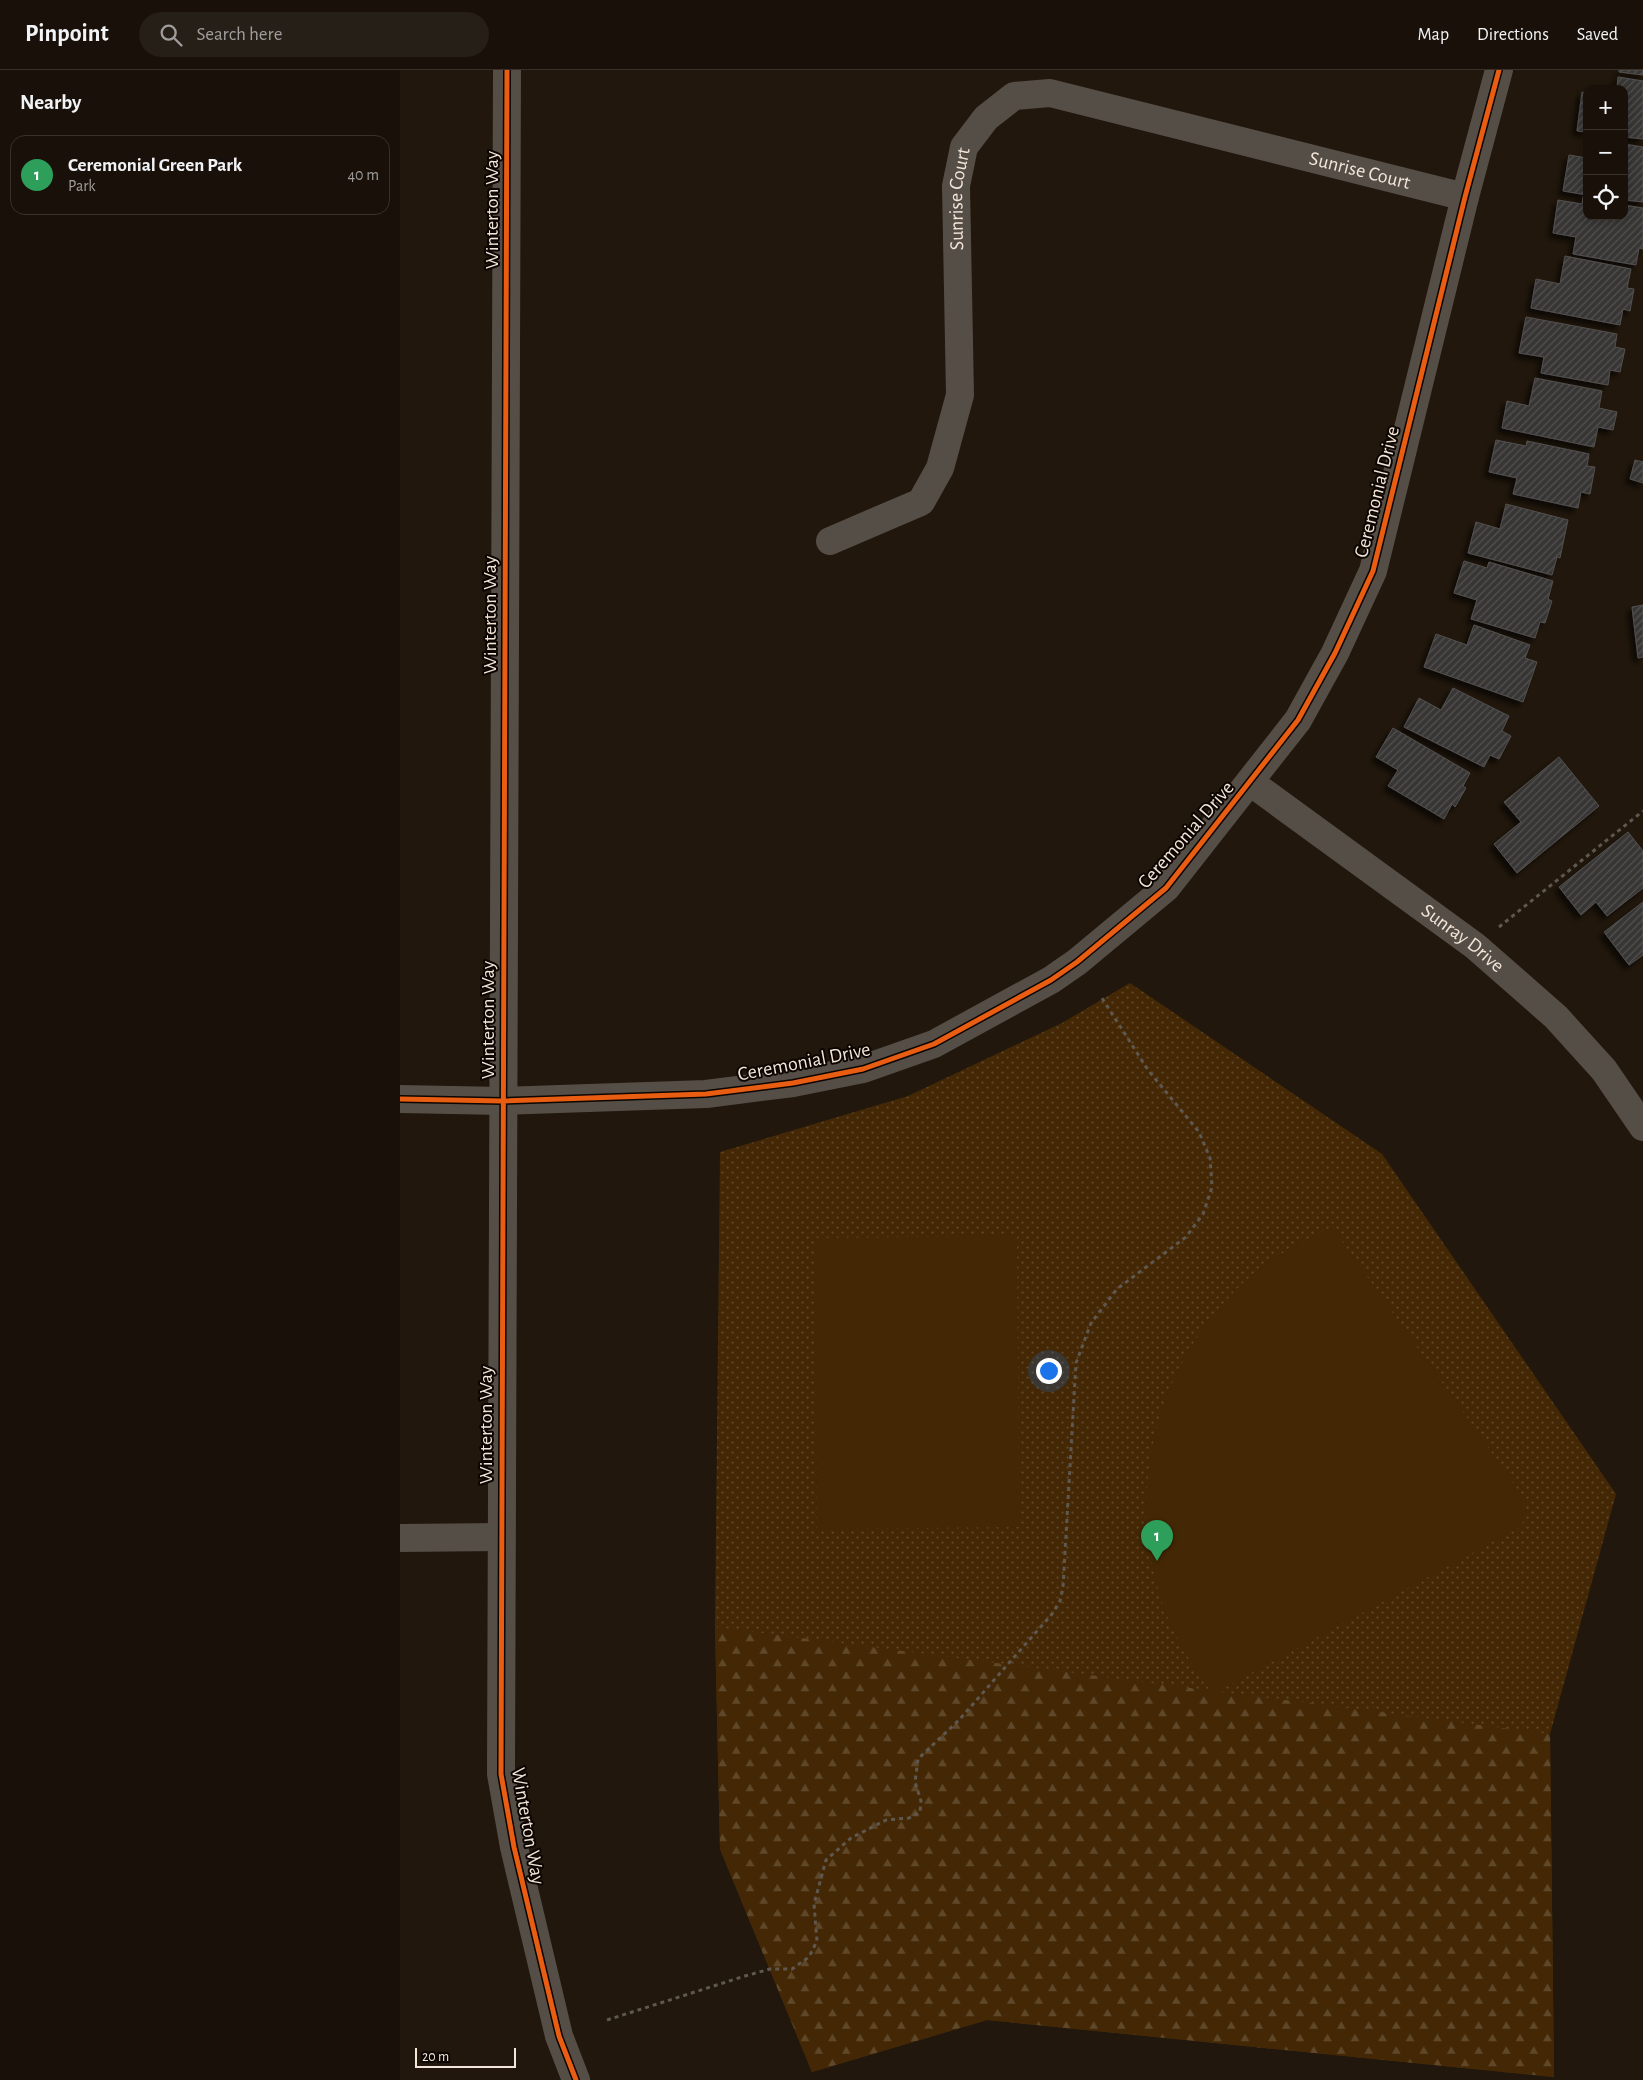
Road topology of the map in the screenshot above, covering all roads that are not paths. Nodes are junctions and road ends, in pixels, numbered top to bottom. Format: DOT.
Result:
graph roads {
  1 [pos="507,70"];
  2 [pos="1499,70"];
  3 [pos="1465,197"];
  4 [pos="830,541"];
  5 [pos="1250,782"];
  6 [pos="400,1099"];
  7 [pos="503,1101"];
  8 [pos="1643,1127"];
  9 [pos="501,1536"];
  10 [pos="400,1538"];
  11 [pos="576,2080"];
  1 -- 7 [label="street, Winterton Way"];
  2 -- 3 [label="street, Ceremonial Drive"];
  3 -- 4 [label="street, Sunrise Court"];
  3 -- 5 [label="street, Ceremonial Drive"];
  5 -- 7 [label="street, Ceremonial Drive"];
  5 -- 8 [label="street, Sunray Drive"];
  6 -- 7 [label="street, Ceremonial Drive"];
  7 -- 9 [label="street, Winterton Way"];
  9 -- 10 [label="street"];
  9 -- 11 [label="street, Winterton Way"];
}
